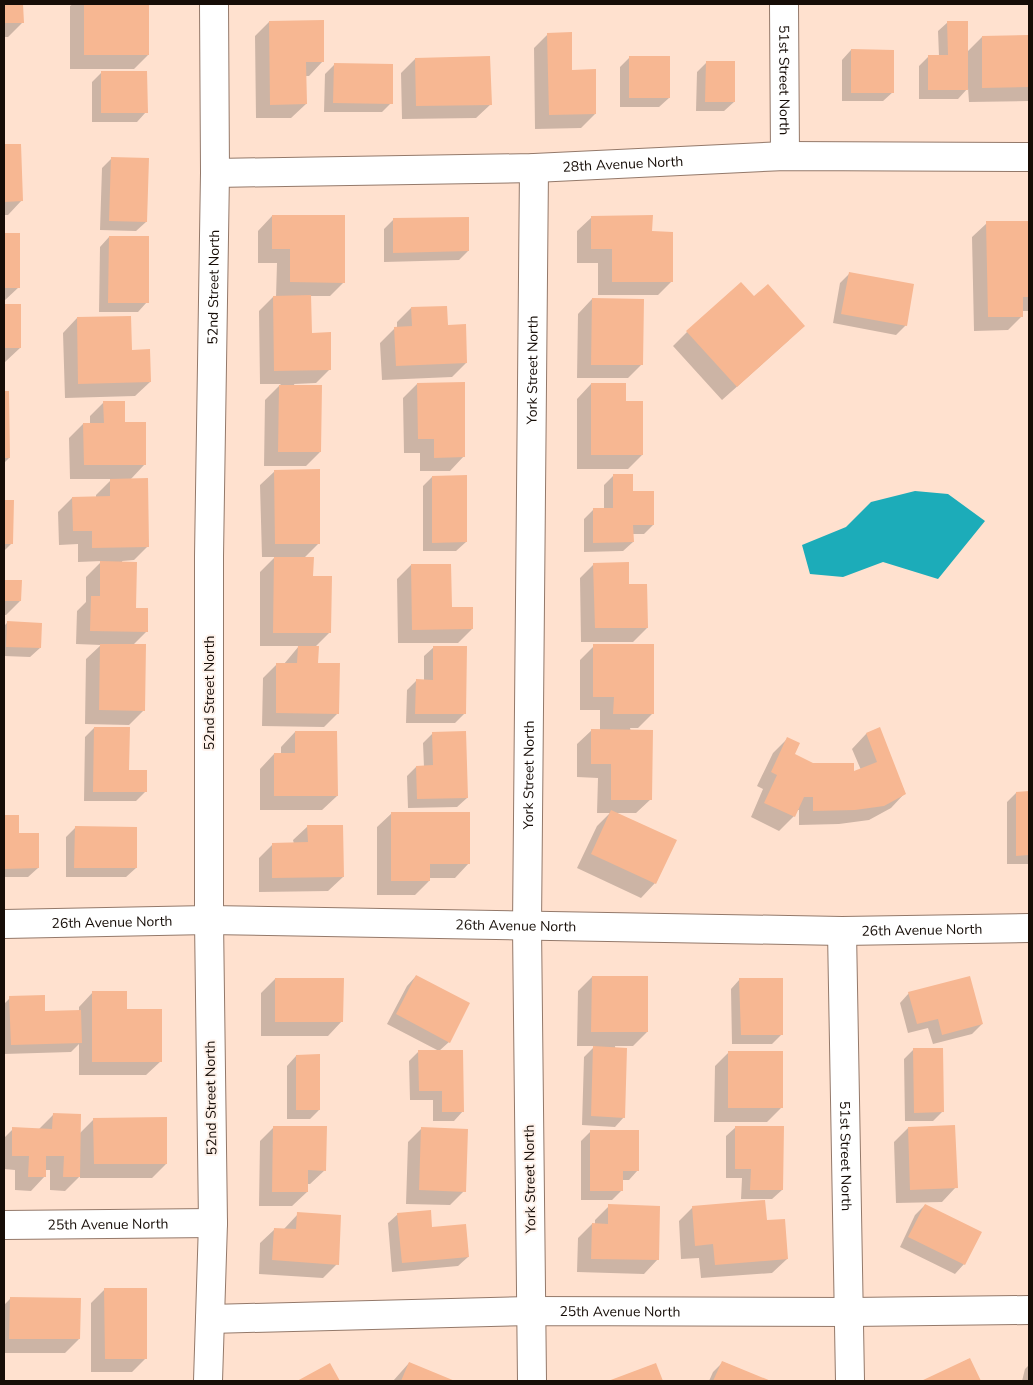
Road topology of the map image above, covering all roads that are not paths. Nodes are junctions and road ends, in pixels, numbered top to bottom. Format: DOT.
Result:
graph roads {
  1 [pos="214,4"];
  2 [pos="784,4"];
  3 [pos="785,156"];
  4 [pos="1029,157"];
  5 [pos="534,168"];
  6 [pos="215,173"];
  7 [pos="209,920"];
  8 [pos="4,924"];
  9 [pos="528,926"];
  10 [pos="1029,928"];
  11 [pos="842,930"];
  12 [pos="213,1223"];
  13 [pos="4,1225"];
  14 [pos="532,1310"];
  15 [pos="1029,1310"];
  16 [pos="850,1312"];
  17 [pos="210,1318"];
  18 [pos="208,1381"];
  19 [pos="532,1381"];
  20 [pos="850,1381"];
  1 -- 6 [label="street, 52nd Street North"];
  2 -- 3 [label="street, 51st Street North"];
  3 -- 4 [label="street, 28th Avenue North"];
  3 -- 5 [label="street, 28th Avenue North"];
  5 -- 6 [label="street, 28th Avenue North"];
  5 -- 9 [label="street, York Street North"];
  6 -- 7 [label="street, 52nd Street North"];
  7 -- 8 [label="street, 26th Avenue North"];
  7 -- 9 [label="street, 26th Avenue North"];
  7 -- 12 [label="street, 52nd Street North"];
  9 -- 11 [label="street, 26th Avenue North"];
  9 -- 14 [label="street, York Street North"];
  10 -- 11 [label="street, 26th Avenue North"];
  11 -- 16 [label="street, 51st Street North"];
  12 -- 13 [label="street, 25th Avenue North"];
  12 -- 17 [label="street, 52nd Street North"];
  14 -- 16 [label="street, 25th Avenue North"];
  14 -- 17 [label="street, 25th Avenue North"];
  14 -- 19 [label="street, York Street North"];
  15 -- 16 [label="street, 25th Avenue North"];
  16 -- 20 [label="street, 51st Street North"];
  17 -- 18 [label="street, 52nd Street North"];
}
